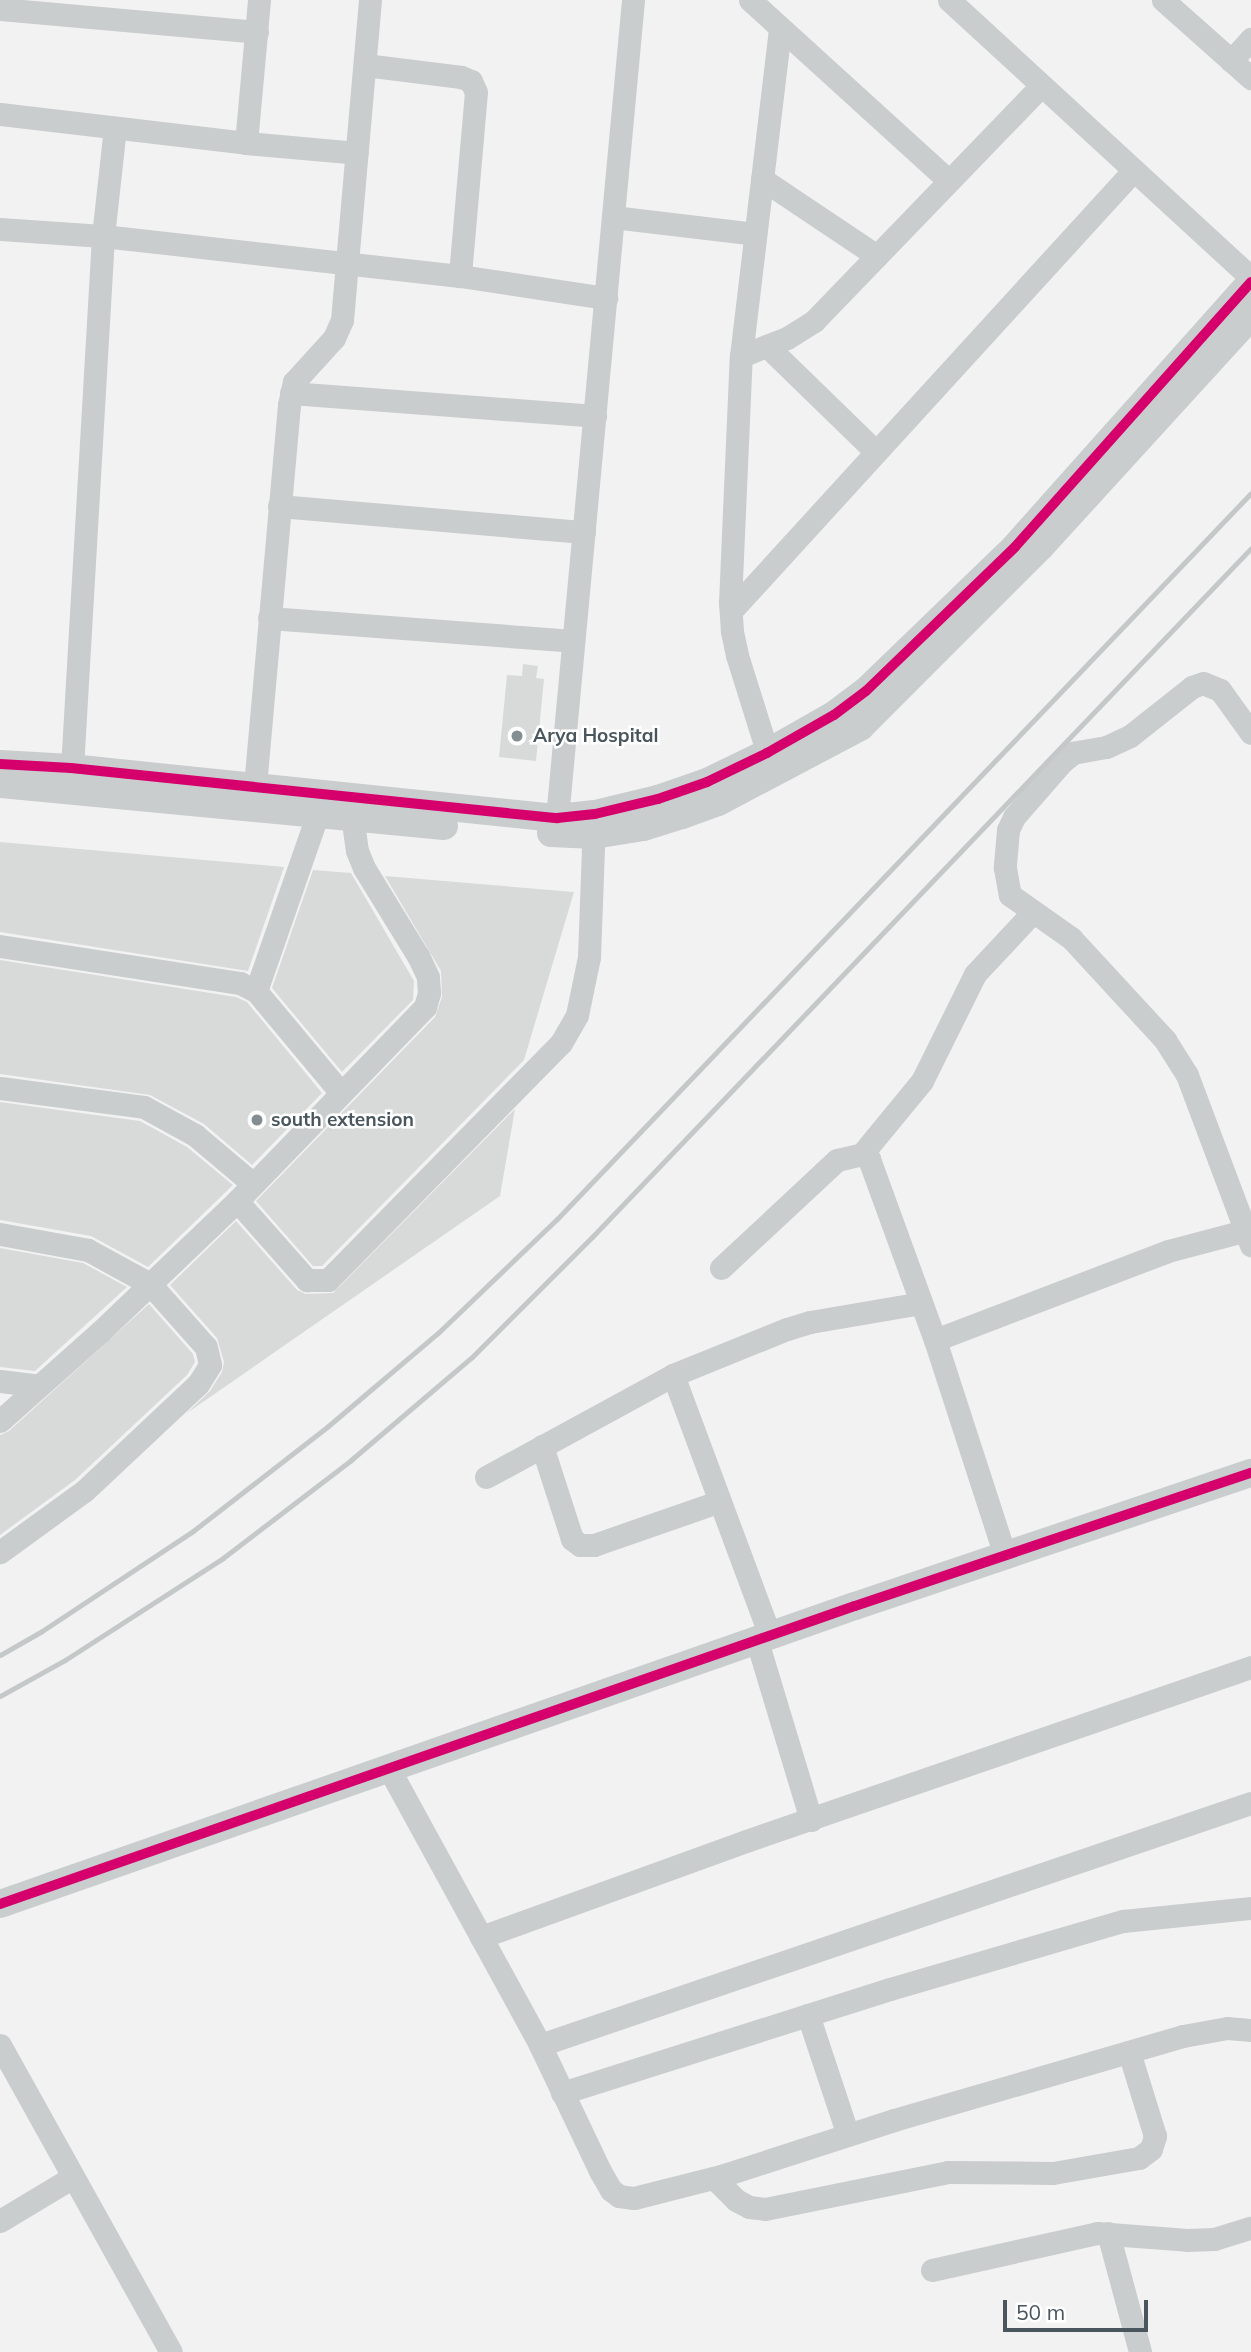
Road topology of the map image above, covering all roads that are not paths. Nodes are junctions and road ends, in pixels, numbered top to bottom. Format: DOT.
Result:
graph roads {
  1 [pos="258,0"];
  2 [pos="370,0"];
  3 [pos="633,0"];
  4 [pos="750,0"];
  5 [pos="949,0"];
  6 [pos="1163,0"];
  7 [pos="0,9"];
  8 [pos="780,28"];
  9 [pos="257,32"];
  10 [pos="1251,39"];
  11 [pos="1231,61"];
  12 [pos="365,65"];
  13 [pos="1251,78"];
  14 [pos="1041,86"];
  15 [pos="0,114"];
  16 [pos="115,128"];
  17 [pos="246,143"];
  18 [pos="357,153"];
  19 [pos="1133,172"];
  20 [pos="762,179"];
  21 [pos="948,180"];
  22 [pos="613,217"];
  23 [pos="0,229"];
  24 [pos="755,234"];
  25 [pos="103,236"];
  26 [pos="877,256"];
  27 [pos="347,264"];
  28 [pos="460,276"];
  29 [pos="1251,280"];
  30 [pos="606,298"];
  31 [pos="1251,316"];
  32 [pos="767,346"];
  33 [pos="741,356"];
  34 [pos="291,393"];
  35 [pos="595,416"];
  36 [pos="876,452"];
  37 [pos="279,506"];
  38 [pos="584,533"];
  39 [pos="730,611"];
  40 [pos="270,618"];
  41 [pos="573,641"];
  42 [pos="1251,733"];
  43 [pos="771,763"];
  44 [pos="0,764"];
  45 [pos="71,779"];
  46 [pos="0,784"];
  47 [pos="255,786"];
  48 [pos="336,806"];
  49 [pos="556,818"];
  50 [pos="594,825"];
  51 [pos="1033,912"];
  52 [pos="0,946"];
  53 [pos="256,991"];
  54 [pos="0,1088"];
  55 [pos="341,1094"];
  56 [pos="862,1154"];
  57 [pos="253,1184"];
  58 [pos="237,1200"];
  59 [pos="0,1234"];
  60 [pos="1249,1235"];
  61 [pos="721,1268"];
  62 [pos="150,1284"];
  63 [pos="920,1303"];
  64 [pos="935,1340"];
  65 [pos="673,1375"];
  66 [pos="0,1381"];
  67 [pos="40,1386"];
  68 [pos="0,1421"];
  69 [pos="541,1446"];
  70 [pos="1251,1473"];
  71 [pos="486,1477"];
  72 [pos="720,1501"];
  73 [pos="0,1552"];
  74 [pos="1005,1556"];
  75 [pos="763,1638"];
  76 [pos="1251,1667"];
  77 [pos="388,1768"];
  78 [pos="1251,1803"];
  79 [pos="811,1820"];
  80 [pos="0,1904"];
  81 [pos="1251,1908"];
  82 [pos="481,1937"];
  83 [pos="808,2015"];
  84 [pos="1251,2029"];
  85 [pos="0,2045"];
  86 [pos="540,2045"];
  87 [pos="1129,2052"];
  88 [pos="562,2093"];
  89 [pos="848,2135"];
  90 [pos="73,2177"];
  91 [pos="714,2178"];
  92 [pos="0,2221"];
  93 [pos="1251,2228"];
  94 [pos="1108,2233"];
  95 [pos="932,2270"];
  96 [pos="171,2352"];
  97 [pos="1140,2352"];
  1 -- 9 [label="street"];
  2 -- 12 [label="street"];
  3 -- 22 [label="street"];
  4 -- 8 [label="street"];
  5 -- 14 [label="street"];
  6 -- 11 [label="street"];
  7 -- 9 [label="street"];
  8 -- 20 [label="street"];
  8 -- 21 [label="street"];
  9 -- 17 [label="street"];
  10 -- 11 [label="street"];
  11 -- 13 [label="street"];
  12 -- 18 [label="street"];
  12 -- 28 [label="street"];
  14 -- 19 [label="street"];
  14 -- 21 [label="street"];
  15 -- 16 [label="street"];
  16 -- 17 [label="street"];
  16 -- 25 [label="street"];
  17 -- 18 [label="street"];
  18 -- 27 [label="street"];
  19 -- 29 [label="street"];
  19 -- 36 [label="street"];
  20 -- 24 [label="street"];
  20 -- 26 [label="street"];
  21 -- 26 [label="street"];
  22 -- 24 [label="street"];
  22 -- 30 [label="street"];
  23 -- 25 [label="street"];
  24 -- 33 [label="street"];
  25 -- 27 [label="street"];
  25 -- 45 [label="street"];
  26 -- 32 [label="street"];
  27 -- 28 [label="street"];
  27 -- 34 [label="street"];
  28 -- 30 [label="street"];
  29 -- 43 [label="street"];
  30 -- 35 [label="street"];
  31 -- 43 [label="street"];
  32 -- 33 [label="street"];
  32 -- 36 [label="street"];
  33 -- 39 [label="street"];
  34 -- 35 [label="street"];
  34 -- 37 [label="street"];
  35 -- 38 [label="street"];
  36 -- 39 [label="street"];
  37 -- 38 [label="street"];
  37 -- 40 [label="street"];
  38 -- 41 [label="street"];
  39 -- 43 [label="street"];
  40 -- 41 [label="street"];
  40 -- 47 [label="street"];
  41 -- 49 [label="street"];
  42 -- 51 [label="street"];
  43 -- 50 [label="street"];
  44 -- 45 [label="street"];
  45 -- 46 [label="street"];
  45 -- 47 [label="street"];
  45 -- 48 [label="street"];
  47 -- 48 [label="street"];
  48 -- 49 [label="street"];
  48 -- 50 [label="street"];
  48 -- 53 [label="street"];
  48 -- 55 [label="street"];
  49 -- 50 [label="street"];
  50 -- 58 [label="street"];
  51 -- 56 [label="street"];
  51 -- 60 [label="street"];
  52 -- 53 [label="street"];
  53 -- 55 [label="street"];
  54 -- 57 [label="street"];
  55 -- 57 [label="street"];
  56 -- 61 [label="street"];
  56 -- 63 [label="street"];
  57 -- 58 [label="street"];
  58 -- 62 [label="street"];
  59 -- 62 [label="street"];
  60 -- 64 [label="street"];
  62 -- 67 [label="street"];
  62 -- 73 [label="street"];
  63 -- 64 [label="street"];
  63 -- 65 [label="street"];
  64 -- 74 [label="street"];
  65 -- 69 [label="street"];
  65 -- 72 [label="street"];
  66 -- 67 [label="street"];
  67 -- 68 [label="street"];
  69 -- 71 [label="street"];
  69 -- 72 [label="street"];
  70 -- 74 [label="street"];
  72 -- 75 [label="street"];
  74 -- 75 [label="street"];
  75 -- 77 [label="street"];
  75 -- 79 [label="street"];
  76 -- 79 [label="street"];
  77 -- 80 [label="street"];
  77 -- 82 [label="street"];
  78 -- 86 [label="street"];
  79 -- 82 [label="street"];
  81 -- 83 [label="street"];
  82 -- 86 [label="street"];
  83 -- 88 [label="street"];
  83 -- 89 [label="street"];
  84 -- 87 [label="street"];
  85 -- 90 [label="street"];
  86 -- 88 [label="street"];
  87 -- 89 [label="street"];
  87 -- 91 [label="street"];
  88 -- 91 [label="street"];
  89 -- 91 [label="street"];
  90 -- 92 [label="street"];
  90 -- 96 [label="street"];
  93 -- 94 [label="street"];
  94 -- 95 [label="street"];
  94 -- 97 [label="street"];
}
